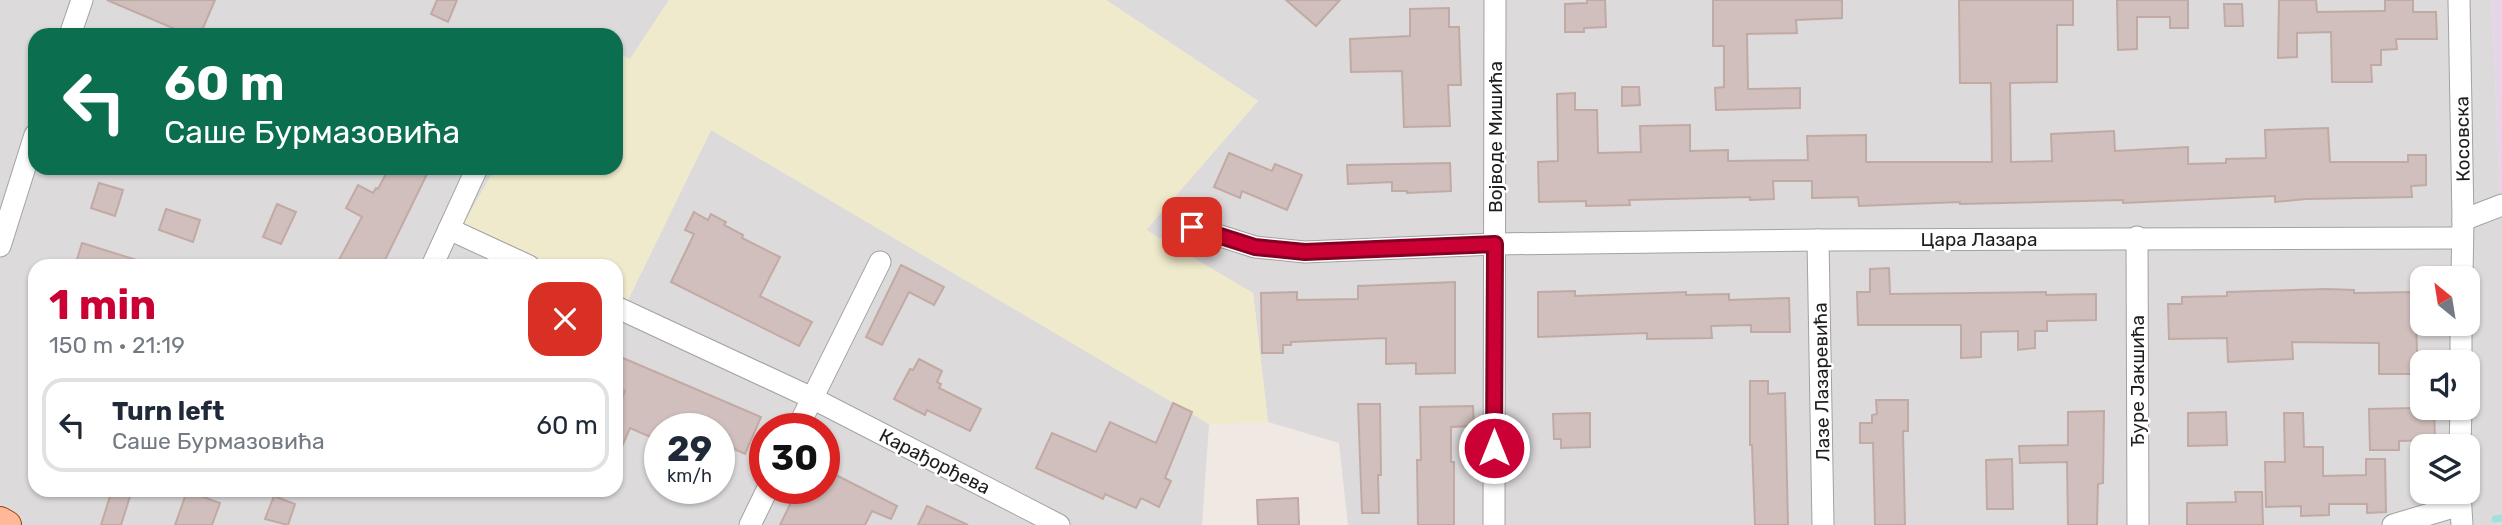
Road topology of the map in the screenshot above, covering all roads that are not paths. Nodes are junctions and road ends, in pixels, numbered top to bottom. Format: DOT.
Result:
graph roads {
  1 [pos="82,0"];
  2 [pos="1495,0"];
  3 [pos="2459,0"];
  4 [pos="72,28"];
  5 [pos="28,157"];
  6 [pos="474,175"];
  7 [pos="2502,205"];
  8 [pos="1192,227"];
  9 [pos="449,229"];
  10 [pos="2462,229"];
  11 [pos="2137,237"];
  12 [pos="1818,240"];
  13 [pos="1495,244"];
  14 [pos="0,246"];
  15 [pos="435,259"];
  16 [pos="513,259"];
  17 [pos="880,262"];
  18 [pos="2462,266"];
  19 [pos="623,310"];
  20 [pos="812,398"];
  21 [pos="805,413"];
  22 [pos="760,504"];
  23 [pos="2461,507"];
  24 [pos="0,521"];
  25 [pos="7,525"];
  26 [pos="750,525"];
  27 [pos="1059,525"];
  28 [pos="1494,525"];
  29 [pos="1823,525"];
  30 [pos="2138,525"];
  31 [pos="2393,525"];
  1 -- 4 [label="street"];
  2 -- 13 [label="street, Војводе Мишића"];
  3 -- 10 [label="street, Косовска"];
  5 -- 14 [label="street"];
  6 -- 9 [label="street"];
  7 -- 10 [label="street"];
  8 -- 13 [label="street, Цара Лазара"];
  9 -- 15 [label="street"];
  9 -- 16 [label="street"];
  10 -- 11 [label="street, Цара Лазара"];
  10 -- 18 [label="street, Косовска"];
  11 -- 12 [label="street, Цара Лазара"];
  11 -- 30 [label="street, Ђуре Јакшића"];
  12 -- 13 [label="street, Цара Лазара"];
  12 -- 29 [label="street, Лазе Лазаревића"];
  13 -- 28 [label="street, Војводе Мишића"];
  17 -- 20 [label="street"];
  19 -- 20 [label="street, Карађорђева"];
  20 -- 21 [label="street"];
  20 -- 27 [label="street, Карађорђева"];
  22 -- 26 [label="street"];
  23 -- 31 [label="street"];
  24 -- 25 [label="main road"];
}
